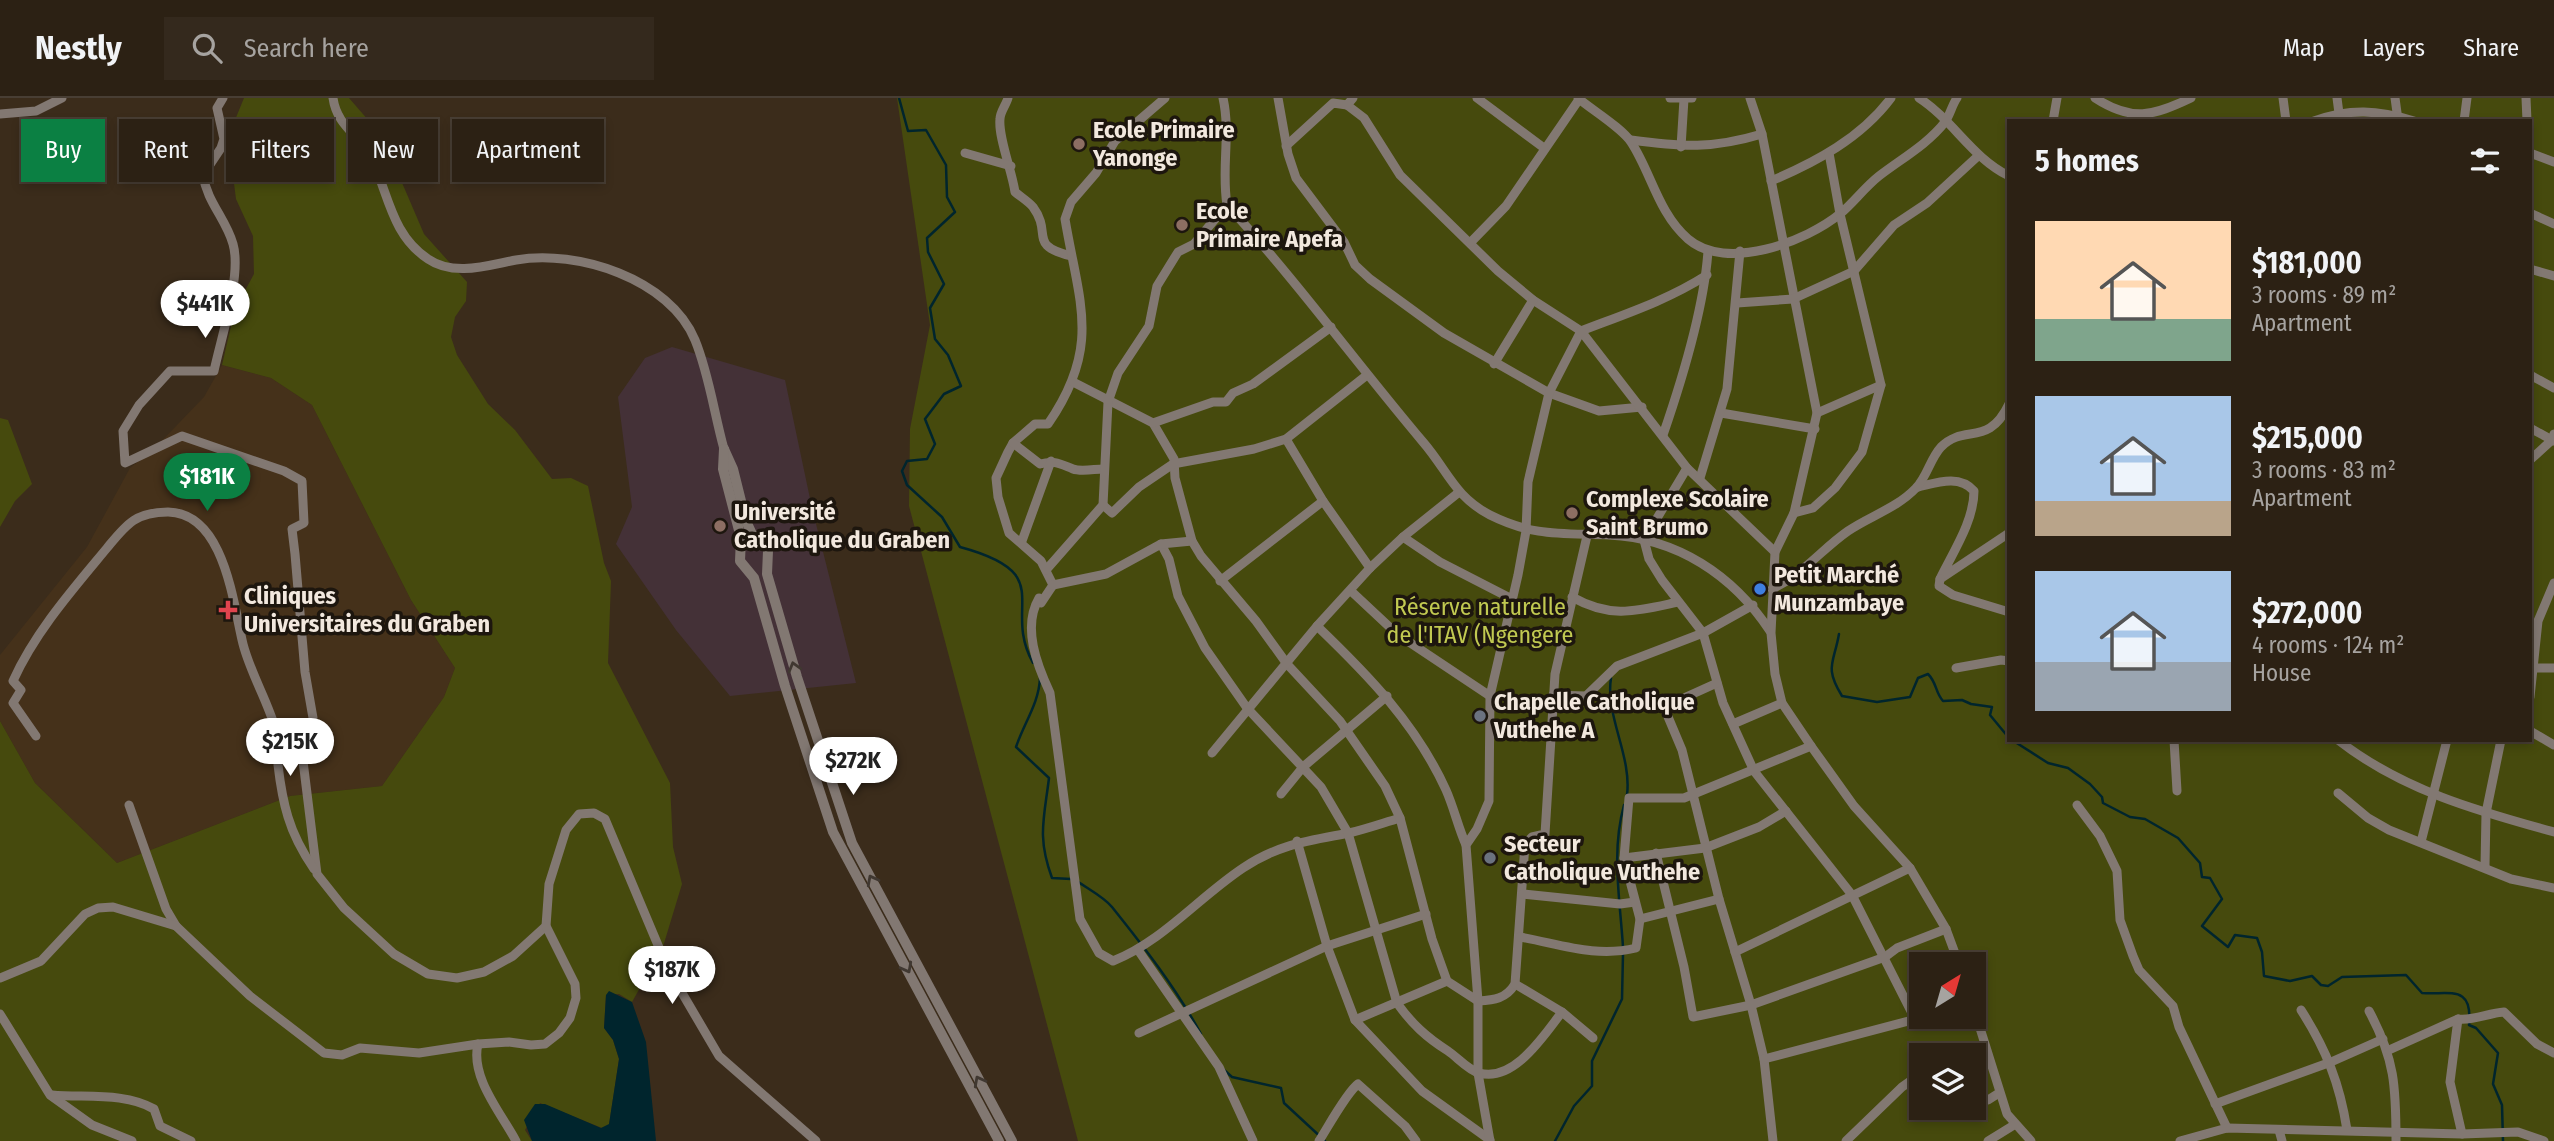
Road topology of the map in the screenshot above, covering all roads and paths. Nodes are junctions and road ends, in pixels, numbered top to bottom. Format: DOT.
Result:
graph roads {
  1 [pos="62,98"];
  2 [pos="223,98"];
  3 [pos="333,98"];
  4 [pos="1008,98"];
  5 [pos="1165,98"];
  6 [pos="1223,98"];
  7 [pos="1279,98"];
  8 [pos="1477,98"];
  9 [pos="1579,98"];
  10 [pos="1670,98"];
  11 [pos="1750,98"];
  12 [pos="1891,98"];
  13 [pos="1919,98"];
  14 [pos="1957,98"];
  15 [pos="2057,98"];
  16 [pos="2095,98"];
  17 [pos="2191,98"];
  18 [pos="2283,98"];
  19 [pos="2337,98"];
  20 [pos="2395,98"];
  21 [pos="2468,98"];
  22 [pos="2526,98"];
  23 [pos="1688,99"];
  24 [pos="1333,100"];
  25 [pos="1350,102"];
  26 [pos="0,114"];
  27 [pos="2340,116"];
  28 [pos="2053,119"];
  29 [pos="2286,119"];
  30 [pos="2399,119"];
  31 [pos="2465,119"];
  32 [pos="2527,119"];
  33 [pos="1947,120"];
  34 [pos="1762,134"];
  35 [pos="1631,140"];
  36 [pos="1286,146"];
  37 [pos="1681,147"];
  38 [pos="1544,148"];
  39 [pos="965,153"];
  40 [pos="1829,153"];
  41 [pos="2532,153"];
  42 [pos="1978,156"];
  43 [pos="2554,162"];
  44 [pos="1012,166"];
  45 [pos="2007,175"];
  46 [pos="1771,181"];
  47 [pos="1227,205"];
  48 [pos="1840,214"];
  49 [pos="2532,214"];
  50 [pos="2554,225"];
  51 [pos="1471,242"];
  52 [pos="1782,247"];
  53 [pos="1709,251"];
  54 [pos="1740,251"];
  55 [pos="1071,256"];
  56 [pos="2532,269"];
  57 [pos="1854,271"];
  58 [pos="1707,275"];
  59 [pos="2554,276"];
  60 [pos="1793,299"];
  61 [pos="1532,300"];
  62 [pos="1737,303"];
  63 [pos="1331,327"];
  64 [pos="1581,331"];
  65 [pos="1494,364"];
  66 [pos="1367,375"];
  67 [pos="2532,375"];
  68 [pos="1073,382"];
  69 [pos="1881,385"];
  70 [pos="2554,388"];
  71 [pos="1549,393"];
  72 [pos="1108,401"];
  73 [pos="1642,407"];
  74 [pos="2007,409"];
  75 [pos="1721,413"];
  76 [pos="1817,413"];
  77 [pos="1153,423"];
  78 [pos="1815,429"];
  79 [pos="2532,429"];
  80 [pos="1663,435"];
  81 [pos="2553,438"];
  82 [pos="1286,439"];
  83 [pos="1013,443"];
  84 [pos="724,449"];
  85 [pos="2532,458"];
  86 [pos="1051,461"];
  87 [pos="1173,464"];
  88 [pos="1687,468"];
  89 [pos="1103,469"];
  90 [pos="1700,478"];
  91 [pos="1918,487"];
  92 [pos="1458,492"];
  93 [pos="1323,501"];
  94 [pos="1103,505"];
  95 [pos="1794,513"];
  96 [pos="1526,531"];
  97 [pos="752,534"];
  98 [pos="2007,534"];
  99 [pos="1587,536"];
  100 [pos="1403,537"];
  101 [pos="741,538"];
  102 [pos="1644,540"];
  103 [pos="1022,541"];
  104 [pos="1192,541"];
  105 [pos="1161,544"];
  106 [pos="1775,552"];
  107 [pos="1370,568"];
  108 [pos="1046,570"];
  109 [pos="767,574"];
  110 [pos="754,578"];
  111 [pos="1940,579"];
  112 [pos="1220,581"];
  113 [pos="2554,583"];
  114 [pos="1053,585"];
  115 [pos="1772,589"];
  116 [pos="1351,591"];
  117 [pos="2551,594"];
  118 [pos="1572,597"];
  119 [pos="1512,599"];
  120 [pos="1678,601"];
  121 [pos="1753,606"];
  122 [pos="2007,611"];
  123 [pos="1317,626"];
  124 [pos="1703,633"];
  125 [pos="1771,633"];
  126 [pos="2007,662"];
  127 [pos="1287,664"];
  128 [pos="1956,668"];
  129 [pos="2535,668"];
  130 [pos="2554,668"];
  131 [pos="1717,683"];
  132 [pos="2532,685"];
  133 [pos="1553,695"];
  134 [pos="1387,696"];
  135 [pos="1490,696"];
  136 [pos="1782,703"];
  137 [pos="1247,708"];
  138 [pos="1733,724"];
  139 [pos="1346,729"];
  140 [pos="2532,733"];
  141 [pos="36,736"];
  142 [pos="2174,742"];
  143 [pos="2342,742"];
  144 [pos="2447,742"];
  145 [pos="2501,742"];
  146 [pos="2554,745"];
  147 [pos="1811,746"];
  148 [pos="1212,753"];
  149 [pos="1303,767"];
  150 [pos="1754,771"];
  151 [pos="2177,791"];
  152 [pos="2338,793"];
  153 [pos="1281,794"];
  154 [pos="1694,794"];
  155 [pos="2434,796"];
  156 [pos="129,805"];
  157 [pos="2077,805"];
  158 [pos="1786,811"];
  159 [pos="2486,813"];
  160 [pos="1400,818"];
  161 [pos="2554,832"];
  162 [pos="1348,833"];
  163 [pos="1297,841"];
  164 [pos="2421,842"];
  165 [pos="1466,845"];
  166 [pos="1705,848"];
  167 [pos="1656,853"];
  168 [pos="1624,858"];
  169 [pos="2485,866"];
  170 [pos="1910,868"];
  171 [pos="317,874"];
  172 [pos="2554,888"];
  173 [pos="1524,894"];
  174 [pos="1852,895"];
  175 [pos="1719,899"];
  176 [pos="1635,902"];
  177 [pos="1426,914"];
  178 [pos="1672,914"];
  179 [pos="1640,919"];
  180 [pos="176,926"];
  181 [pos="546,926"];
  182 [pos="1946,929"];
  183 [pos="1376,930"];
  184 [pos="1520,936"];
  185 [pos="1327,946"];
  186 [pos="1142,947"];
  187 [pos="1735,952"];
  188 [pos="1955,952"];
  189 [pos="1885,957"];
  190 [pos="0,978"];
  191 [pos="1447,981"];
  192 [pos="1514,984"];
  193 [pos="1909,1000"];
  194 [pos="1478,1001"];
  195 [pos="1397,1003"];
  196 [pos="1751,1005"];
  197 [pos="1185,1009"];
  198 [pos="2301,1010"];
  199 [pos="2369,1011"];
  200 [pos="1562,1012"];
  201 [pos="0,1014"];
  202 [pos="2458,1019"];
  203 [pos="1355,1020"];
  204 [pos="1909,1021"];
  205 [pos="1981,1029"];
  206 [pos="1139,1033"];
  207 [pos="1593,1038"];
  208 [pos="2383,1040"];
  209 [pos="478,1044"];
  210 [pos="2389,1050"];
  211 [pos="2554,1052"];
  212 [pos="1764,1059"];
  213 [pos="2331,1062"];
  214 [pos="1478,1073"];
  215 [pos="1909,1082"];
  216 [pos="1999,1093"];
  217 [pos="50,1095"];
  218 [pos="1986,1099"];
  219 [pos="2215,1104"];
  220 [pos="2014,1125"];
  221 [pos="2227,1128"];
  222 [pos="2279,1130"];
  223 [pos="2345,1130"];
  224 [pos="2462,1134"];
  225 [pos="2396,1136"];
  226 [pos="2449,1137"];
  227 [pos="1320,1138"];
  228 [pos="132,1141"];
  229 [pos="191,1141"];
  230 [pos="516,1141"];
  231 [pos="816,1141"];
  232 [pos="999,1141"];
  233 [pos="1012,1141"];
  234 [pos="1253,1141"];
  235 [pos="1416,1141"];
  236 [pos="1490,1141"];
  237 [pos="1773,1141"];
  238 [pos="1846,1141"];
  239 [pos="1989,1141"];
  240 [pos="2031,1141"];
  241 [pos="2180,1141"];
  242 [pos="2282,1141"];
  243 [pos="2343,1141"];
  244 [pos="2544,1141"];
  1 -- 26 [label="street"];
  2 -- 171 [label="street"];
  3 -- 84 [label="street"];
  4 -- 44 [label="street"];
  5 -- 55 [label="street"];
  6 -- 47 [label="street"];
  7 -- 36 [label="street"];
  8 -- 38 [label="street"];
  9 -- 35 [label="street"];
  9 -- 38 [label="street"];
  10 -- 23 [label="street"];
  11 -- 34 [label="street"];
  12 -- 40 [label="street"];
  13 -- 33 [label="street"];
  14 -- 33 [label="street"];
  15 -- 28 [label="street"];
  16 -- 17 [label="street"];
  18 -- 29 [label="street"];
  19 -- 27 [label="street"];
  20 -- 30 [label="street"];
  21 -- 31 [label="street"];
  22 -- 32 [label="street"];
  23 -- 37 [label="street"];
  24 -- 25 [label="street"];
  24 -- 36 [label="street"];
  25 -- 51 [label="street"];
  27 -- 30 [label="street"];
  33 -- 42 [label="street"];
  33 -- 48 [label="street"];
  34 -- 37 [label="street"];
  34 -- 46 [label="street"];
  35 -- 37 [label="street"];
  35 -- 53 [label="street"];
  36 -- 65 [label="street"];
  38 -- 51 [label="street"];
  39 -- 44 [label="street"];
  40 -- 46 [label="street"];
  40 -- 48 [label="street"];
  41 -- 43 [label="street"];
  42 -- 45 [label="street"];
  42 -- 57 [label="street"];
  44 -- 55 [label="street"];
  46 -- 52 [label="street"];
  47 -- 63 [label="street"];
  47 -- 72 [label="street"];
  48 -- 52 [label="street"];
  48 -- 57 [label="street"];
  49 -- 50 [label="street"];
  51 -- 61 [label="street"];
  52 -- 54 [label="street"];
  52 -- 60 [label="street"];
  53 -- 54 [label="street"];
  53 -- 58 [label="street"];
  54 -- 62 [label="street"];
  55 -- 68 [label="street"];
  56 -- 59 [label="street"];
  57 -- 60 [label="street"];
  57 -- 69 [label="street"];
  58 -- 64 [label="street"];
  58 -- 80 [label="street"];
  60 -- 62 [label="street"];
  60 -- 76 [label="street"];
  61 -- 64 [label="street"];
  61 -- 65 [label="street"];
  62 -- 75 [label="street"];
  63 -- 66 [label="street"];
  63 -- 77 [label="street"];
  64 -- 71 [label="street"];
  64 -- 73 [label="street"];
  65 -- 71 [label="street"];
  66 -- 82 [label="street"];
  66 -- 92 [label="street"];
  67 -- 70 [label="street"];
  68 -- 72 [label="street"];
  68 -- 83 [label="street"];
  69 -- 76 [label="street"];
  69 -- 95 [label="street"];
  71 -- 73 [label="street"];
  71 -- 96 [label="street"];
  72 -- 77 [label="street"];
  72 -- 89 [label="street"];
  73 -- 80 [label="street"];
  74 -- 91 [label="street"];
  75 -- 78 [label="street"];
  75 -- 90 [label="street"];
  76 -- 78 [label="street"];
  77 -- 87 [label="street"];
  78 -- 95 [label="street"];
  79 -- 81 [label="street"];
  80 -- 88 [label="street"];
  81 -- 85 [label="street"];
  82 -- 87 [label="street"];
  82 -- 93 [label="street"];
  83 -- 86 [label="street"];
  83 -- 103 [label="street"];
  84 -- 97 [label="street"];
  84 -- 101 [label="street"];
  86 -- 89 [label="street"];
  86 -- 103 [label="street"];
  87 -- 94 [label="street"];
  87 -- 104 [label="street"];
  88 -- 90 [label="street"];
  88 -- 102 [label="street"];
  89 -- 94 [label="street"];
  90 -- 106 [label="street"];
  91 -- 111 [label="street"];
  91 -- 115 [label="street"];
  92 -- 96 [label="street"];
  92 -- 100 [label="street"];
  93 -- 107 [label="street"];
  93 -- 112 [label="street"];
  94 -- 108 [label="street"];
  95 -- 106 [label="street"];
  96 -- 99 [label="street"];
  96 -- 119 [label="street"];
  97 -- 101 [label="street"];
  97 -- 109 [label="street"];
  98 -- 111 [label="street"];
  99 -- 102 [label="street"];
  99 -- 118 [label="street"];
  100 -- 107 [label="street"];
  100 -- 119 [label="street"];
  101 -- 110 [label="street"];
  102 -- 120 [label="street"];
  102 -- 121 [label="street"];
  103 -- 108 [label="street"];
  104 -- 105 [label="street"];
  104 -- 112 [label="street"];
  105 -- 114 [label="street"];
  105 -- 137 [label="street"];
  106 -- 115 [label="street"];
  107 -- 116 [label="street"];
  108 -- 114 [label="street"];
  109 -- 110 [label="street"];
  233 -- 109 [label="street, one-way"];
  110 -- 232 [label="street, one-way"];
  111 -- 122 [label="street"];
  112 -- 127 [label="street"];
  113 -- 117 [label="street"];
  114 -- 186 [label="street"];
  115 -- 125 [label="street"];
  116 -- 123 [label="street"];
  116 -- 135 [label="street"];
  117 -- 129 [label="street"];
  118 -- 120 [label="street"];
  118 -- 133 [label="street"];
  119 -- 135 [label="street"];
  120 -- 124 [label="street"];
  121 -- 124 [label="street"];
  121 -- 125 [label="street"];
  123 -- 127 [label="street"];
  123 -- 134 [label="street"];
  124 -- 131 [label="street"];
  124 -- 133 [label="street"];
  125 -- 136 [label="street"];
  126 -- 128 [label="street"];
  127 -- 137 [label="street"];
  127 -- 139 [label="street"];
  129 -- 130 [label="street"];
  129 -- 132 [label="street"];
  131 -- 138 [label="street"];
  131 -- 154 [label="street"];
  133 -- 173 [label="street"];
  134 -- 139 [label="street"];
  134 -- 165 [label="street"];
  135 -- 165 [label="street"];
  136 -- 138 [label="street"];
  136 -- 147 [label="street"];
  137 -- 148 [label="street"];
  137 -- 149 [label="street"];
  138 -- 150 [label="street"];
  139 -- 149 [label="street"];
  139 -- 160 [label="street"];
  140 -- 146 [label="street"];
  141 -- 171 [label="street"];
  142 -- 151 [label="street"];
  143 -- 155 [label="street"];
  144 -- 155 [label="street"];
  145 -- 159 [label="street"];
  147 -- 150 [label="street"];
  147 -- 170 [label="street"];
  149 -- 153 [label="street"];
  149 -- 162 [label="street"];
  150 -- 154 [label="street"];
  150 -- 158 [label="street"];
  152 -- 164 [label="street"];
  154 -- 166 [label="street"];
  154 -- 168 [label="street"];
  155 -- 159 [label="street"];
  155 -- 164 [label="street"];
  156 -- 180 [label="street"];
  157 -- 219 [label="street"];
  158 -- 166 [label="street"];
  158 -- 174 [label="street"];
  159 -- 161 [label="street"];
  159 -- 169 [label="street"];
  160 -- 162 [label="street"];
  160 -- 177 [label="street"];
  162 -- 163 [label="street"];
  162 -- 183 [label="street"];
  163 -- 185 [label="street"];
  163 -- 186 [label="street"];
  164 -- 169 [label="street"];
  165 -- 194 [label="street"];
  166 -- 167 [label="street"];
  166 -- 175 [label="street"];
  167 -- 168 [label="street"];
  167 -- 178 [label="street"];
  168 -- 176 [label="street"];
  169 -- 172 [label="street"];
  170 -- 174 [label="street"];
  170 -- 182 [label="street"];
  171 -- 181 [label="street"];
  173 -- 176 [label="street"];
  173 -- 184 [label="street"];
  174 -- 187 [label="street"];
  174 -- 189 [label="street"];
  175 -- 178 [label="street"];
  175 -- 187 [label="street"];
  176 -- 179 [label="street"];
  177 -- 183 [label="street"];
  177 -- 191 [label="street"];
  178 -- 179 [label="street"];
  178 -- 196 [label="street"];
  179 -- 184 [label="street"];
  180 -- 190 [label="street"];
  180 -- 209 [label="street"];
  181 -- 209 [label="street"];
  181 -- 231 [label="street"];
  182 -- 188 [label="street"];
  182 -- 189 [label="street"];
  183 -- 185 [label="street"];
  183 -- 195 [label="street"];
  184 -- 192 [label="street"];
  185 -- 197 [label="street"];
  185 -- 203 [label="street"];
  186 -- 197 [label="street"];
  187 -- 196 [label="street"];
  189 -- 193 [label="street"];
  189 -- 196 [label="street"];
  191 -- 194 [label="street"];
  191 -- 195 [label="street"];
  192 -- 194 [label="street"];
  192 -- 200 [label="street"];
  194 -- 214 [label="street"];
  195 -- 203 [label="street"];
  195 -- 214 [label="street"];
  196 -- 212 [label="street"];
  197 -- 206 [label="street"];
  197 -- 234 [label="street"];
  198 -- 213 [label="street"];
  199 -- 208 [label="street"];
  200 -- 207 [label="street"];
  200 -- 214 [label="street"];
  201 -- 217 [label="street"];
  202 -- 210 [label="street"];
  202 -- 211 [label="street"];
  202 -- 224 [label="street"];
  203 -- 236 [label="street"];
  204 -- 212 [label="street"];
  205 -- 216 [label="street"];
  208 -- 210 [label="street"];
  208 -- 213 [label="street"];
  209 -- 230 [label="street"];
  210 -- 225 [label="street"];
  212 -- 237 [label="street"];
  213 -- 219 [label="street"];
  213 -- 223 [label="street"];
  214 -- 236 [label="street"];
  215 -- 238 [label="street"];
  216 -- 218 [label="street"];
  216 -- 220 [label="street"];
  217 -- 228 [label="street"];
  217 -- 229 [label="street"];
  219 -- 221 [label="street"];
  220 -- 239 [label="street"];
  220 -- 240 [label="street"];
  221 -- 222 [label="street"];
  221 -- 241 [label="street"];
  222 -- 223 [label="street"];
  222 -- 242 [label="street"];
  223 -- 225 [label="street"];
  223 -- 243 [label="street"];
  224 -- 226 [label="street"];
  224 -- 244 [label="street"];
  225 -- 226 [label="street"];
  227 -- 235 [label="street"];
}
